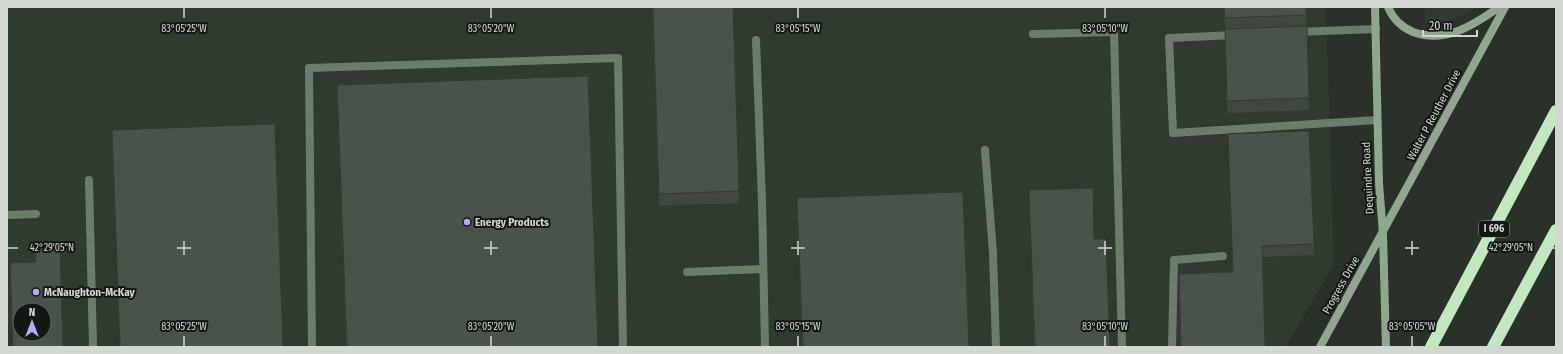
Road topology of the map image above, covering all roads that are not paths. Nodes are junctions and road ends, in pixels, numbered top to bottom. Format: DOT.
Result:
graph roads {
  1 [pos="1375,7"];
  2 [pos="1388,7"];
  3 [pos="1499,7"];
  4 [pos="1505,7"];
  5 [pos="1376,29"];
  6 [pos="1290,32"];
  7 [pos="1033,34"];
  8 [pos="1245,34"];
  9 [pos="756,40"];
  10 [pos="1556,111"];
  11 [pos="1377,120"];
  12 [pos="985,150"];
  13 [pos="89,180"];
  14 [pos="36,214"];
  15 [pos="7,215"];
  16 [pos="1556,230"];
  17 [pos="1383,234"];
  18 [pos="1223,256"];
  19 [pos="762,269"];
  20 [pos="687,272"];
  21 [pos="93,347"];
  22 [pos="312,347"];
  23 [pos="623,347"];
  24 [pos="765,347"];
  25 [pos="996,347"];
  26 [pos="1122,347"];
  27 [pos="1172,347"];
  28 [pos="1320,347"];
  29 [pos="1386,347"];
  30 [pos="1431,347"];
  31 [pos="1493,347"];
  1 -- 5 [label="main road, Dequindre Road"];
  2 -- 3 [label="main road"];
  4 -- 17 [label="main road, Walter P Reuther Drive"];
  5 -- 6 [label="lane"];
  5 -- 11 [label="main road, Dequindre Road"];
  7 -- 26 [label="lane"];
  8 -- 11 [label="lane"];
  9 -- 19 [label="lane"];
  10 -- 30 [label="highway, I 696"];
  11 -- 17 [label="main road, Dequindre Road"];
  12 -- 25 [label="lane"];
  13 -- 21 [label="lane"];
  14 -- 15 [label="lane"];
  16 -- 31 [label="highway"];
  17 -- 28 [label="main road, Progress Drive"];
  17 -- 29 [label="main road, Dequindre Road"];
  18 -- 27 [label="lane"];
  19 -- 20 [label="lane"];
  19 -- 24 [label="lane"];
  22 -- 23 [label="lane"];
}
